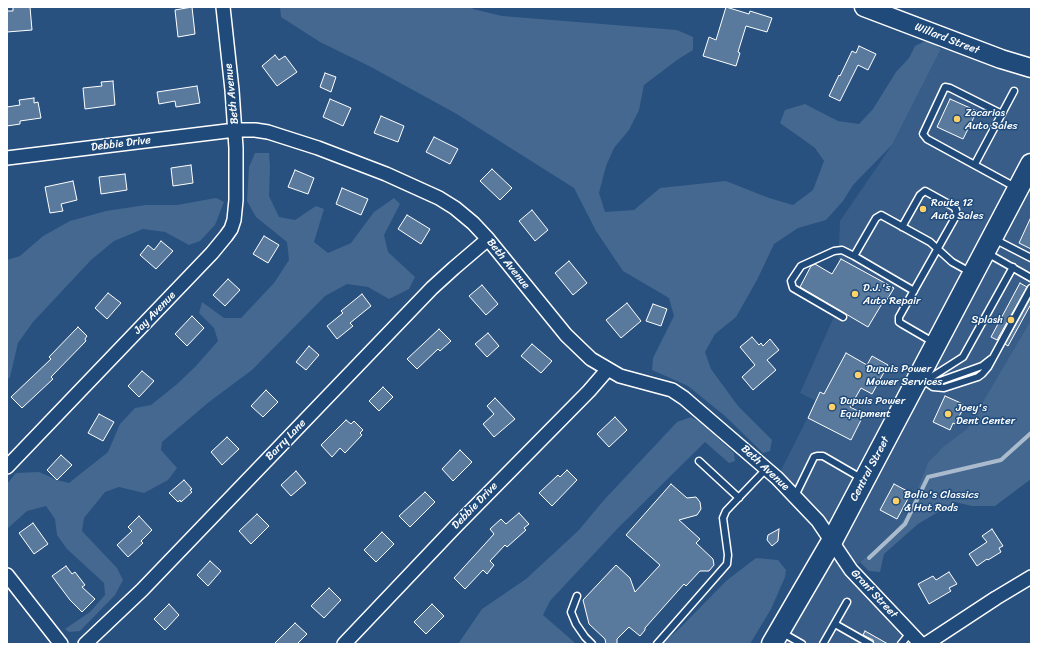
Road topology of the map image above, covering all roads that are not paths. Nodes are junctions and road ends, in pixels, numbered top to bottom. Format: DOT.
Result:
graph roads {
  1 [pos="223,7"];
  2 [pos="864,7"];
  3 [pos="1031,68"];
  4 [pos="1014,91"];
  5 [pos="1002,114"];
  6 [pos="235,130"];
  7 [pos="7,158"];
  8 [pos="975,164"];
  9 [pos="1031,164"];
  10 [pos="1022,185"];
  11 [pos="902,226"];
  12 [pos="488,239"];
  13 [pos="988,245"];
  14 [pos="938,248"];
  15 [pos="854,256"];
  16 [pos="1031,258"];
  17 [pos="1013,267"];
  18 [pos="973,273"];
  19 [pos="1031,278"];
  20 [pos="1031,288"];
  21 [pos="914,291"];
  22 [pos="843,317"];
  23 [pos="936,344"];
  24 [pos="608,369"];
  25 [pos="919,377"];
  26 [pos="699,461"];
  27 [pos="7,467"];
  28 [pos="766,468"];
  29 [pos="865,479"];
  30 [pos="795,496"];
  31 [pos="738,498"];
  32 [pos="832,541"];
  33 [pos="7,575"];
  34 [pos="1031,577"];
  35 [pos="577,596"];
  36 [pos="847,602"];
  37 [pos="835,624"];
  38 [pos="910,632"];
  39 [pos="776,637"];
  40 [pos="61,644"];
  41 [pos="86,644"];
  42 [pos="344,644"];
  43 [pos="592,644"];
  44 [pos="657,644"];
  45 [pos="802,644"];
  46 [pos="823,644"];
  47 [pos="870,644"];
  48 [pos="901,644"];
  49 [pos="921,644"];
  50 [pos="926,644"];
  1 -- 6 [label="street, Beth Avenue"];
  2 -- 3 [label="street, Willard Street"];
  4 -- 5 [label="lane"];
  5 -- 8 [label="lane"];
  5 -- 8 [label="lane"];
  6 -- 7 [label="street, Debbie Drive"];
  6 -- 12 [label="street, Beth Avenue"];
  6 -- 27 [label="street, Jay Avenue"];
  8 -- 10 [label="lane"];
  9 -- 10 [label="main road, Central Street"];
  10 -- 13 [label="main road, Central Street"];
  11 -- 14 [label="lane"];
  11 -- 14 [label="lane"];
  11 -- 15 [label="lane"];
  12 -- 24 [label="street, Beth Avenue"];
  12 -- 41 [label="street, Barry Lane"];
  13 -- 16 [label="lane"];
  13 -- 17 [label="lane"];
  13 -- 18 [label="main road, Central Street"];
  14 -- 18 [label="lane"];
  14 -- 21 [label="lane"];
  15 -- 21 [label="lane"];
  15 -- 22 [label="lane"];
  17 -- 19 [label="lane"];
  17 -- 25 [label="lane"];
  18 -- 23 [label="main road, Central Street"];
  20 -- 25 [label="lane"];
  21 -- 23 [label="lane"];
  23 -- 25 [label="main road, Central Street"];
  24 -- 28 [label="street, Beth Avenue"];
  24 -- 42 [label="street, Debbie Drive"];
  25 -- 29 [label="main road, Central Street"];
  26 -- 31 [label="lane"];
  28 -- 30 [label="street, Beth Avenue"];
  28 -- 31 [label="lane"];
  29 -- 30 [label="lane"];
  29 -- 32 [label="main road, Central Street"];
  30 -- 32 [label="street, Beth Avenue"];
  31 -- 44 [label="lane"];
  32 -- 38 [label="street, Grant Street"];
  32 -- 39 [label="main road, Central Street"];
  33 -- 40 [label="street"];
  34 -- 50 [label="street"];
  35 -- 43 [label="lane"];
  36 -- 37 [label="lane"];
  37 -- 46 [label="lane"];
  37 -- 47 [label="lane"];
  38 -- 48 [label="lane"];
  38 -- 49 [label="street, Grant Street"];
  39 -- 45 [label="lane"];
}
